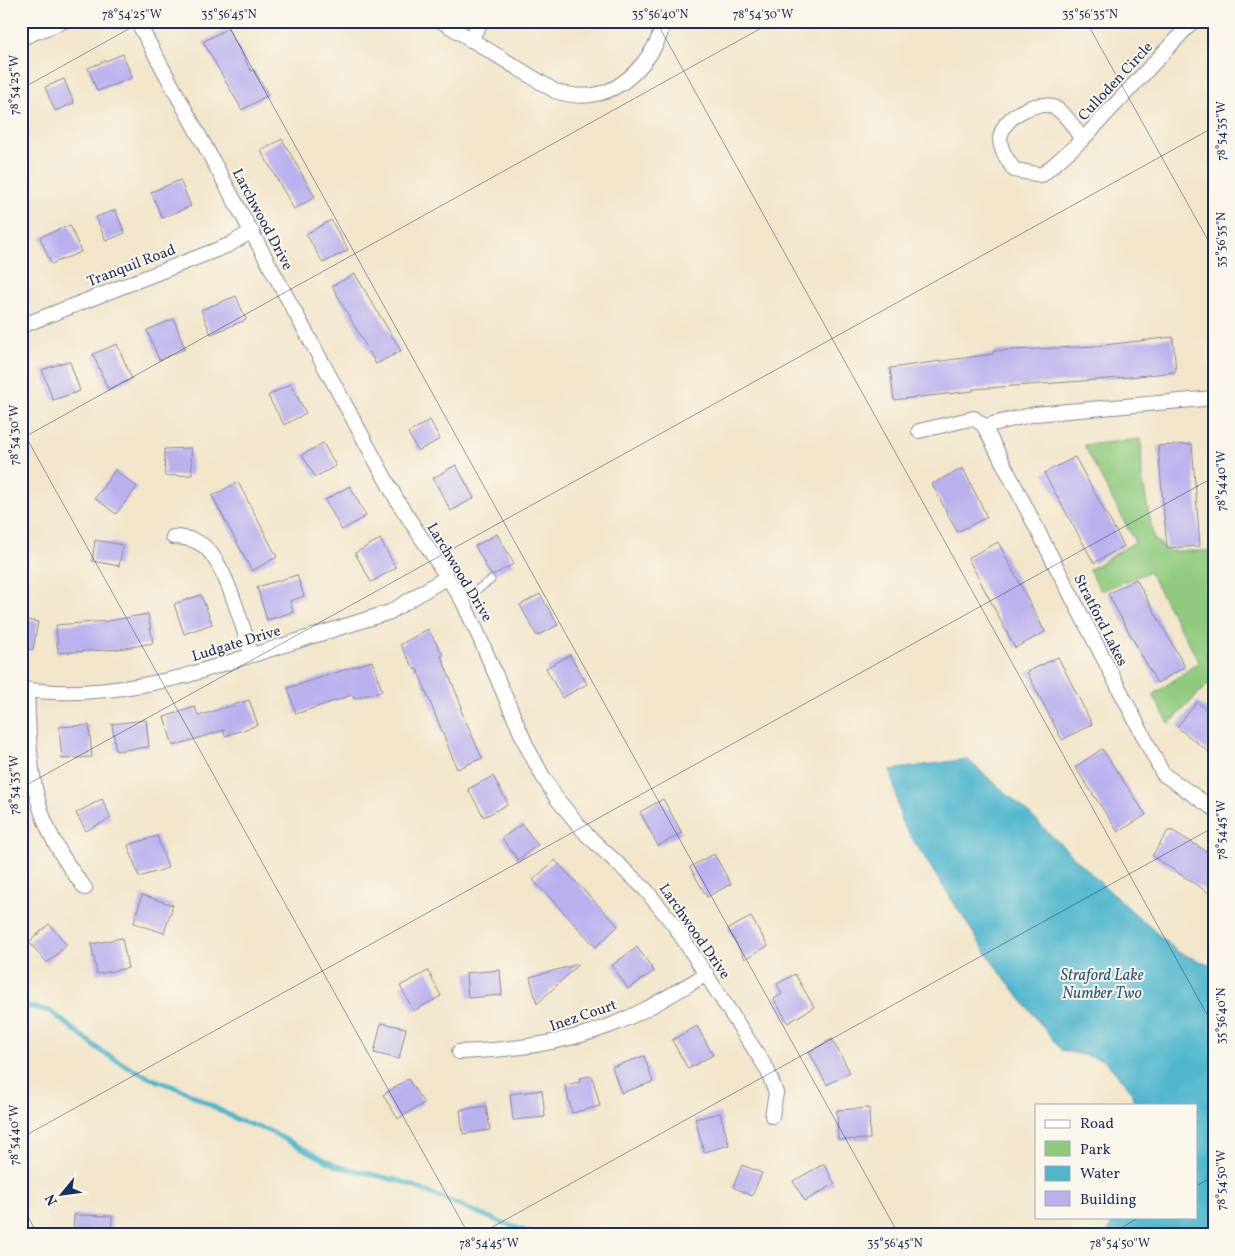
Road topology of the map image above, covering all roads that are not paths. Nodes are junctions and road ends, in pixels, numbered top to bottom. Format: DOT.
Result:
graph roads {
  1 [pos="64,21"];
  2 [pos="137,21"];
  3 [pos="441,21"];
  4 [pos="482,21"];
  5 [pos="663,21"];
  6 [pos="1193,21"];
  7 [pos="21,38"];
  8 [pos="470,40"];
  9 [pos="1082,140"];
  10 [pos="252,231"];
  11 [pos="21,326"];
  12 [pos="1214,398"];
  13 [pos="984,426"];
  14 [pos="919,431"];
  15 [pos="173,537"];
  16 [pos="447,577"];
  17 [pos="491,580"];
  18 [pos="462,600"];
  19 [pos="251,654"];
  20 [pos="24,689"];
  21 [pos="1214,809"];
  22 [pos="85,888"];
  23 [pos="707,974"];
  24 [pos="460,1052"];
  25 [pos="772,1116"];
  1 -- 7 [label="street"];
  2 -- 10 [label="street, Larchwood Drive"];
  3 -- 8 [label="street"];
  4 -- 8 [label="street"];
  5 -- 8 [label="street"];
  6 -- 9 [label="street, Culloden Circle"];
  9 -- 9 [label="street, Culloden Circle"];
  10 -- 11 [label="street, Tranquil Road"];
  10 -- 16 [label="street, Larchwood Drive"];
  12 -- 13 [label="street"];
  13 -- 14 [label="street"];
  13 -- 21 [label="street, Stratford Lakes"];
  15 -- 19 [label="street"];
  16 -- 18 [label="street, Larchwood Drive"];
  16 -- 19 [label="street, Ludgate Drive"];
  17 -- 18 [label="lane"];
  18 -- 23 [label="street, Larchwood Drive"];
  19 -- 20 [label="street, Ludgate Drive"];
  20 -- 22 [label="street"];
  23 -- 24 [label="street, Inez Court"];
  23 -- 25 [label="street, Larchwood Drive"];
}
